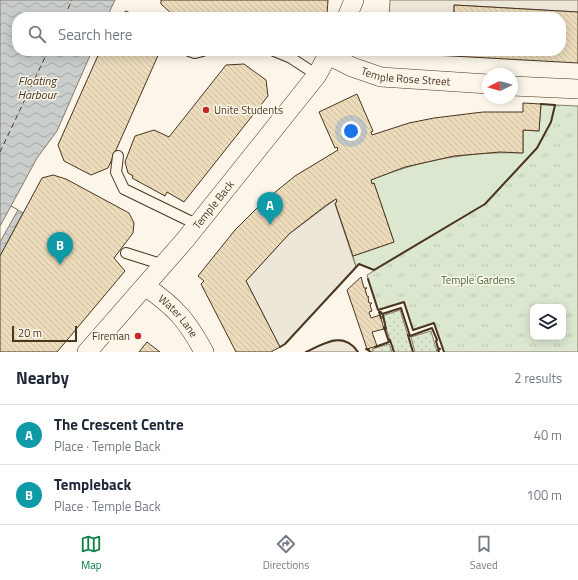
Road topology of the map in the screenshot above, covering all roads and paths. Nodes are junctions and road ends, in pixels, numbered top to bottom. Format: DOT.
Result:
graph roads {
  1 [pos="354,0"];
  2 [pos="349,12"];
  3 [pos="286,56"];
  4 [pos="327,56"];
  5 [pos="334,56"];
  6 [pos="317,75"];
  7 [pos="482,84"];
  8 [pos="518,86"];
  9 [pos="578,89"];
  10 [pos="118,156"];
  11 [pos="198,225"];
  12 [pos="126,253"];
  13 [pos="164,265"];
  14 [pos="145,286"];
  15 [pos="87,352"];
  16 [pos="204,352"];
  1 -- 2 [label="street"];
  3 -- 6 [label="lane"];
  4 -- 6 [label="street, Temple Back"];
  5 -- 7 [label="street, Temple Rose Street"];
  6 -- 11 [label="street, Temple Back"];
  8 -- 9 [label="street"];
  10 -- 11 [label="lane"];
  11 -- 13 [label="street, Temple Back"];
  12 -- 13 [label="lane"];
  13 -- 14 [label="street, Temple Back"];
  14 -- 15 [label="street, Temple Back"];
  14 -- 16 [label="street, Water Lane"];
}
